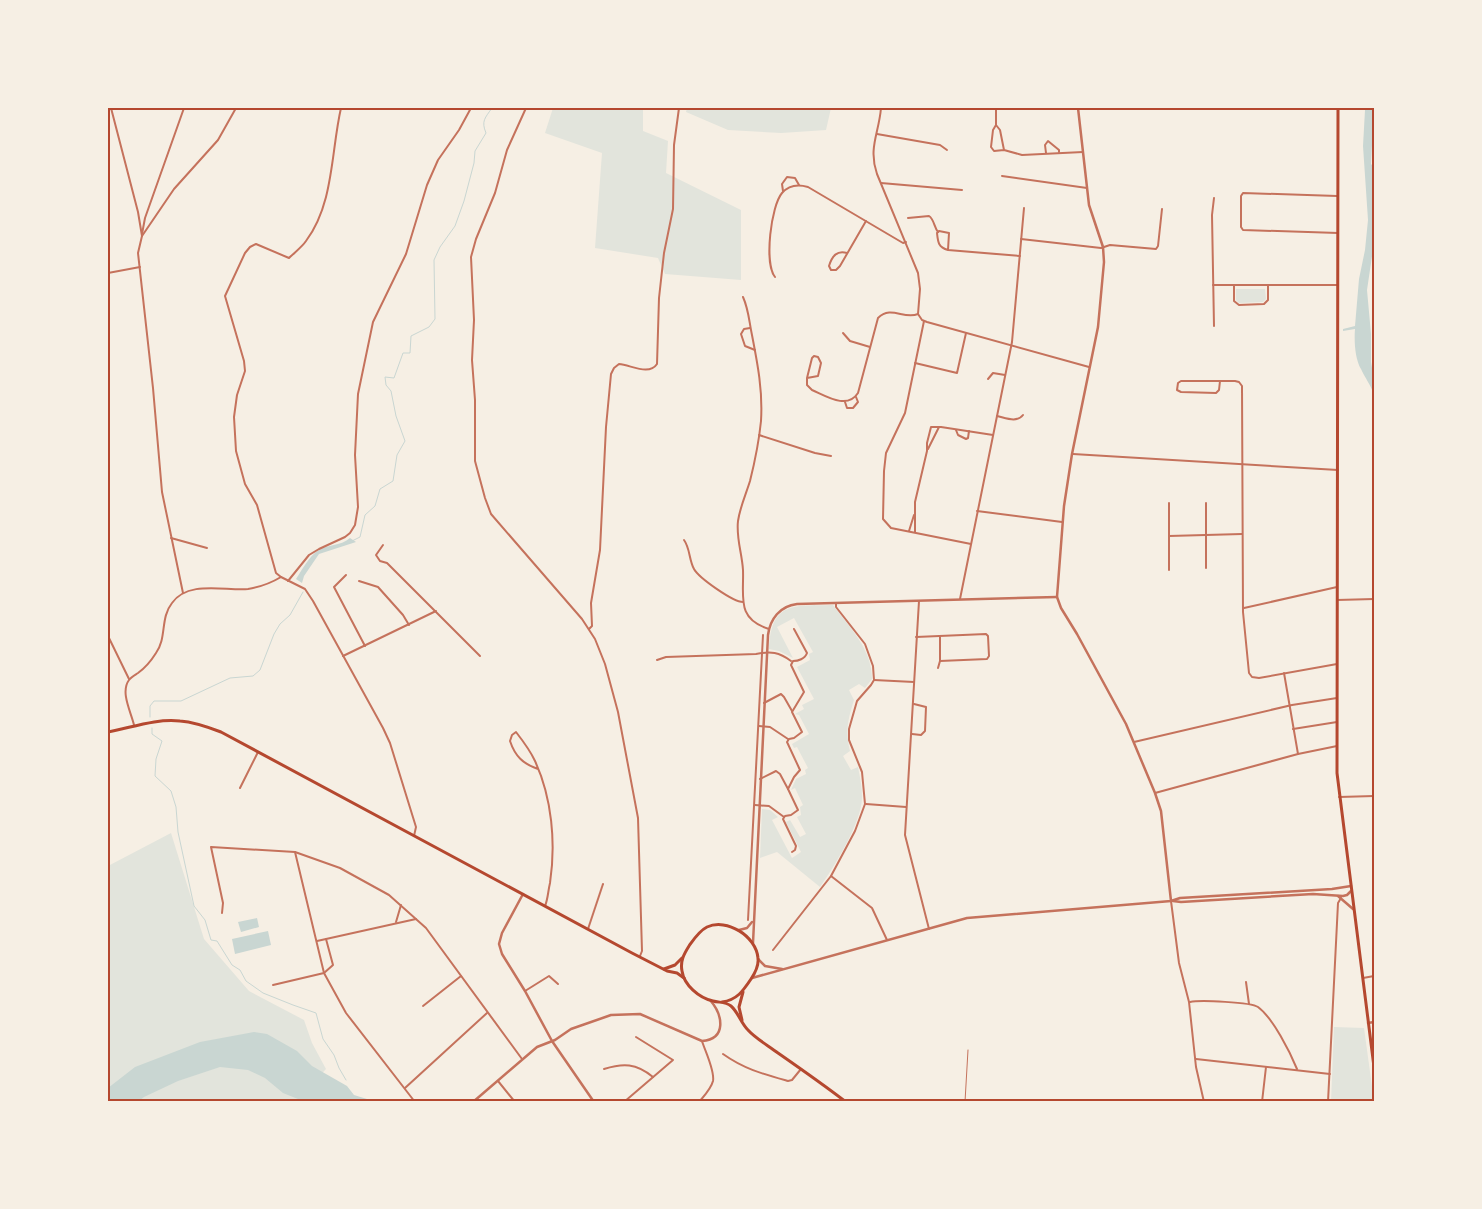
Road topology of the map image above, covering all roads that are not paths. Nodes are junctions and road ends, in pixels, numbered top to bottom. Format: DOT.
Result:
graph roads {
  1 [pos="111,108"];
  2 [pos="184,108"];
  3 [pos="236,108"];
  4 [pos="341,108"];
  5 [pos="470,108"];
  6 [pos="526,108"];
  7 [pos="679,108"];
  8 [pos="880,108"];
  9 [pos="996,108"];
  10 [pos="1078,108"];
  11 [pos="1338,108"];
  12 [pos="996,125"];
  13 [pos="877,134"];
  14 [pos="947,150"];
  15 [pos="1004,150"];
  16 [pos="1059,152"];
  17 [pos="1083,152"];
  18 [pos="1046,154"];
  19 [pos="1002,176"];
  20 [pos="881,183"];
  21 [pos="799,185"];
  22 [pos="1087,188"];
  23 [pos="962,190"];
  24 [pos="784,191"];
  25 [pos="1338,196"];
  26 [pos="1214,198"];
  27 [pos="1024,208"];
  28 [pos="1162,209"];
  29 [pos="908,218"];
  30 [pos="866,221"];
  31 [pos="938,232"];
  32 [pos="1338,233"];
  33 [pos="142,236"];
  34 [pos="1021,239"];
  35 [pos="906,242"];
  36 [pos="1103,247"];
  37 [pos="948,250"];
  38 [pos="847,253"];
  39 [pos="1020,256"];
  40 [pos="140,267"];
  41 [pos="108,273"];
  42 [pos="774,277"];
  43 [pos="1213,285"];
  44 [pos="1234,285"];
  45 [pos="1268,285"];
  46 [pos="1338,285"];
  47 [pos="743,297"];
  48 [pos="918,314"];
  49 [pos="924,320"];
  50 [pos="1214,326"];
  51 [pos="750,328"];
  52 [pos="843,333"];
  53 [pos="966,333"];
  54 [pos="1012,345"];
  55 [pos="870,347"];
  56 [pos="755,350"];
  57 [pos="915,363"];
  58 [pos="1090,367"];
  59 [pos="1005,375"];
  60 [pos="807,378"];
  61 [pos="988,379"];
  62 [pos="1220,381"];
  63 [pos="856,397"];
  64 [pos="845,402"];
  65 [pos="1023,414"];
  66 [pos="997,416"];
  67 [pos="939,427"];
  68 [pos="956,429"];
  69 [pos="970,431"];
  70 [pos="759,435"];
  71 [pos="993,435"];
  72 [pos="927,451"];
  73 [pos="1072,454"];
  74 [pos="831,456"];
  75 [pos="1242,464"];
  76 [pos="1338,470"];
  77 [pos="1169,503"];
  78 [pos="1206,503"];
  79 [pos="977,511"];
  80 [pos="914,512"];
  81 [pos="1062,522"];
  82 [pos="909,531"];
  83 [pos="915,532"];
  84 [pos="1242,534"];
  85 [pos="1206,535"];
  86 [pos="1169,536"];
  87 [pos="170,538"];
  88 [pos="684,540"];
  89 [pos="971,544"];
  90 [pos="382,545"];
  91 [pos="207,548"];
  92 [pos="1206,568"];
  93 [pos="1169,570"];
  94 [pos="346,575"];
  95 [pos="281,577"];
  96 [pos="288,581"];
  97 [pos="359,581"];
  98 [pos="1337,587"];
  99 [pos="183,593"];
  100 [pos="1057,597"];
  101 [pos="1374,599"];
  102 [pos="960,600"];
  103 [pos="1337,600"];
  104 [pos="919,601"];
  105 [pos="743,602"];
  106 [pos="836,603"];
  107 [pos="1243,608"];
  108 [pos="436,611"];
  109 [pos="409,624"];
  110 [pos="769,628"];
  111 [pos="589,629"];
  112 [pos="794,629"];
  113 [pos="763,635"];
  114 [pos="108,636"];
  115 [pos="916,637"];
  116 [pos="940,637"];
  117 [pos="365,646"];
  118 [pos="767,652"];
  119 [pos="762,653"];
  120 [pos="344,656"];
  121 [pos="480,656"];
  122 [pos="657,660"];
  123 [pos="940,661"];
  124 [pos="792,662"];
  125 [pos="1337,664"];
  126 [pos="938,668"];
  127 [pos="1284,673"];
  128 [pos="129,679"];
  129 [pos="874,680"];
  130 [pos="914,682"];
  131 [pos="1337,698"];
  132 [pos="764,703"];
  133 [pos="913,704"];
  134 [pos="1289,706"];
  135 [pos="792,711"];
  136 [pos="1337,722"];
  137 [pos="758,726"];
  138 [pos="763,726"];
  139 [pos="134,727"];
  140 [pos="1293,729"];
  141 [pos="108,732"];
  142 [pos="912,734"];
  143 [pos="788,739"];
  144 [pos="1134,742"];
  145 [pos="1337,746"];
  146 [pos="258,751"];
  147 [pos="1298,754"];
  148 [pos="538,769"];
  149 [pos="760,779"];
  150 [pos="240,788"];
  151 [pos="788,789"];
  152 [pos="1155,793"];
  153 [pos="1374,796"];
  154 [pos="1339,797"];
  155 [pos="865,804"];
  156 [pos="754,805"];
  157 [pos="759,806"];
  158 [pos="906,806"];
  159 [pos="784,817"];
  160 [pos="414,836"];
  161 [pos="295,852"];
  162 [pos="792,852"];
  163 [pos="832,876"];
  164 [pos="602,884"];
  165 [pos="1351,888"];
  166 [pos="523,894"];
  167 [pos="1342,897"];
  168 [pos="1172,901"];
  169 [pos="401,905"];
  170 [pos="545,906"];
  171 [pos="1354,909"];
  172 [pos="749,913"];
  173 [pos="754,913"];
  174 [pos="222,914"];
  175 [pos="416,919"];
  176 [pos="748,920"];
  177 [pos="753,921"];
  178 [pos="396,922"];
  179 [pos="929,928"];
  180 [pos="588,930"];
  181 [pos="738,930"];
  182 [pos="326,939"];
  183 [pos="888,940"];
  184 [pos="317,941"];
  185 [pos="753,945"];
  186 [pos="774,950"];
  187 [pos="640,957"];
  188 [pos="682,958"];
  189 [pos="758,959"];
  190 [pos="783,968"];
  191 [pos="664,969"];
  192 [pos="324,973"];
  193 [pos="461,976"];
  194 [pos="1374,976"];
  195 [pos="684,978"];
  196 [pos="752,978"];
  197 [pos="1363,978"];
  198 [pos="1246,982"];
  199 [pos="558,984"];
  200 [pos="273,985"];
  201 [pos="744,989"];
  202 [pos="525,991"];
  203 [pos="710,1000"];
  204 [pos="722,1002"];
  205 [pos="1189,1002"];
  206 [pos="1249,1004"];
  207 [pos="422,1006"];
  208 [pos="487,1013"];
  209 [pos="718,1013"];
  210 [pos="1374,1022"];
  211 [pos="1368,1023"];
  212 [pos="744,1025"];
  213 [pos="636,1037"];
  214 [pos="552,1041"];
  215 [pos="702,1041"];
  216 [pos="968,1050"];
  217 [pos="723,1054"];
  218 [pos="1195,1059"];
  219 [pos="522,1060"];
  220 [pos="1266,1066"];
  221 [pos="1374,1068"];
  222 [pos="801,1069"];
  223 [pos="1297,1069"];
  224 [pos="604,1070"];
  225 [pos="1330,1074"];
  226 [pos="652,1077"];
  227 [pos="498,1080"];
  228 [pos="405,1088"];
  229 [pos="415,1102"];
  230 [pos="472,1102"];
  231 [pos="515,1102"];
  232 [pos="594,1102"];
  233 [pos="624,1102"];
  234 [pos="699,1102"];
  235 [pos="846,1102"];
  236 [pos="965,1102"];
  237 [pos="1204,1102"];
  238 [pos="1262,1102"];
  239 [pos="1328,1102"];
  1 -- 33 [label="street"];
  2 -- 33 [label="street"];
  3 -- 33 [label="street"];
  4 -- 95 [label="street"];
  5 -- 96 [label="street"];
  6 -- 111 [label="street"];
  7 -- 111 [label="street"];
  8 -- 13 [label="street"];
  9 -- 12 [label="street"];
  10 -- 17 [label="street"];
  11 -- 25 [label="main road"];
  12 -- 15 [label="street"];
  12 -- 15 [label="street"];
  13 -- 14 [label="street"];
  13 -- 20 [label="street"];
  15 -- 18 [label="street"];
  16 -- 17 [label="street"];
  16 -- 18 [label="street"];
  16 -- 18 [label="street"];
  17 -- 22 [label="street"];
  19 -- 22 [label="street"];
  20 -- 23 [label="street"];
  20 -- 35 [label="street"];
  21 -- 24 [label="street"];
  21 -- 24 [label="street"];
  21 -- 30 [label="street"];
  22 -- 36 [label="street"];
  24 -- 42 [label="street"];
  25 -- 32 [label="main road"];
  25 -- 32 [label="street"];
  26 -- 43 [label="street"];
  27 -- 34 [label="street"];
  28 -- 36 [label="street"];
  29 -- 31 [label="street"];
  30 -- 35 [label="street"];
  30 -- 38 [label="street"];
  31 -- 37 [label="street"];
  31 -- 37 [label="street"];
  32 -- 46 [label="main road"];
  33 -- 40 [label="street"];
  34 -- 36 [label="street"];
  34 -- 39 [label="street"];
  35 -- 48 [label="street"];
  36 -- 58 [label="street"];
  37 -- 39 [label="street"];
  38 -- 38 [label="street"];
  39 -- 54 [label="street"];
  40 -- 41 [label="street"];
  40 -- 87 [label="street"];
  43 -- 44 [label="street"];
  43 -- 50 [label="street"];
  44 -- 45 [label="street"];
  44 -- 45 [label="street"];
  45 -- 46 [label="street"];
  46 -- 76 [label="main road"];
  47 -- 51 [label="street"];
  48 -- 49 [label="street"];
  48 -- 55 [label="street"];
  49 -- 53 [label="street"];
  49 -- 57 [label="street"];
  51 -- 56 [label="street"];
  51 -- 56 [label="street"];
  52 -- 55 [label="street"];
  53 -- 54 [label="street"];
  53 -- 57 [label="street"];
  54 -- 58 [label="street"];
  54 -- 59 [label="street"];
  55 -- 63 [label="street"];
  56 -- 70 [label="street"];
  57 -- 82 [label="street"];
  58 -- 73 [label="street"];
  59 -- 61 [label="street"];
  59 -- 66 [label="street"];
  60 -- 60 [label="street"];
  60 -- 64 [label="street"];
  62 -- 62 [label="street"];
  62 -- 75 [label="street"];
  63 -- 64 [label="street"];
  63 -- 64 [label="street"];
  65 -- 66 [label="street"];
  66 -- 71 [label="street"];
  67 -- 68 [label="street"];
  67 -- 72 [label="street"];
  67 -- 72 [label="street"];
  68 -- 69 [label="street"];
  68 -- 69 [label="street"];
  69 -- 71 [label="street"];
  70 -- 74 [label="street"];
  70 -- 105 [label="street"];
  71 -- 79 [label="street"];
  72 -- 80 [label="street"];
  73 -- 75 [label="street"];
  73 -- 81 [label="street"];
  75 -- 76 [label="street"];
  75 -- 84 [label="street"];
  76 -- 98 [label="main road"];
  77 -- 86 [label="street"];
  78 -- 85 [label="street"];
  79 -- 81 [label="street"];
  79 -- 89 [label="street"];
  80 -- 82 [label="street"];
  80 -- 83 [label="street"];
  81 -- 100 [label="street"];
  82 -- 83 [label="street"];
  83 -- 89 [label="street"];
  84 -- 85 [label="street"];
  84 -- 107 [label="street"];
  85 -- 86 [label="street"];
  85 -- 92 [label="street"];
  86 -- 93 [label="street"];
  87 -- 91 [label="street"];
  87 -- 99 [label="street"];
  88 -- 105 [label="street"];
  89 -- 102 [label="street"];
  90 -- 108 [label="street"];
  94 -- 117 [label="street"];
  95 -- 96 [label="street"];
  95 -- 99 [label="street"];
  96 -- 120 [label="street"];
  97 -- 109 [label="street"];
  98 -- 103 [label="main road"];
  98 -- 107 [label="street"];
  99 -- 128 [label="street"];
  100 -- 102 [label="street"];
  100 -- 144 [label="street"];
  101 -- 103 [label="street"];
  102 -- 104 [label="street"];
  103 -- 125 [label="main road"];
  104 -- 106 [label="street"];
  104 -- 115 [label="street"];
  105 -- 110 [label="street"];
  106 -- 110 [label="street"];
  106 -- 129 [label="street"];
  107 -- 127 [label="street"];
  108 -- 109 [label="street"];
  108 -- 121 [label="street"];
  109 -- 117 [label="street"];
  110 -- 118 [label="street"];
  111 -- 187 [label="street"];
  112 -- 124 [label="street"];
  113 -- 119 [label="street"];
  114 -- 128 [label="street"];
  115 -- 116 [label="street"];
  115 -- 130 [label="street"];
  116 -- 123 [label="street"];
  116 -- 123 [label="street"];
  117 -- 120 [label="street"];
  118 -- 119 [label="street"];
  118 -- 124 [label="street"];
  118 -- 132 [label="street"];
  119 -- 122 [label="street"];
  119 -- 137 [label="street"];
  120 -- 160 [label="street"];
  123 -- 126 [label="street"];
  124 -- 135 [label="street"];
  125 -- 127 [label="street"];
  125 -- 131 [label="main road"];
  127 -- 134 [label="street"];
  128 -- 139 [label="street"];
  129 -- 130 [label="street"];
  129 -- 155 [label="street"];
  130 -- 133 [label="street"];
  131 -- 134 [label="street"];
  131 -- 136 [label="main road"];
  132 -- 135 [label="street"];
  132 -- 138 [label="street"];
  133 -- 142 [label="street"];
  133 -- 142 [label="street"];
  134 -- 140 [label="street"];
  134 -- 144 [label="street"];
  135 -- 143 [label="street"];
  136 -- 140 [label="street"];
  136 -- 145 [label="main road"];
  137 -- 138 [label="street"];
  137 -- 156 [label="street"];
  138 -- 143 [label="street"];
  138 -- 149 [label="street"];
  139 -- 141 [label="main road"];
  139 -- 146 [label="main road"];
  140 -- 147 [label="street"];
  142 -- 158 [label="street"];
  143 -- 151 [label="street"];
  144 -- 152 [label="street"];
  145 -- 147 [label="street"];
  145 -- 154 [label="main road"];
  146 -- 150 [label="street"];
  146 -- 160 [label="main road"];
  147 -- 152 [label="street"];
  148 -- 148 [label="street"];
  148 -- 170 [label="street"];
  149 -- 151 [label="street"];
  149 -- 157 [label="street"];
  151 -- 159 [label="street"];
  152 -- 168 [label="street"];
  153 -- 154 [label="street"];
  154 -- 165 [label="main road"];
  155 -- 158 [label="street"];
  155 -- 163 [label="street"];
  156 -- 157 [label="street"];
  156 -- 172 [label="street"];
  157 -- 159 [label="street"];
  157 -- 173 [label="street"];
  158 -- 179 [label="street"];
  159 -- 162 [label="street"];
  160 -- 166 [label="main road"];
  161 -- 169 [label="street"];
  161 -- 174 [label="street"];
  161 -- 184 [label="street"];
  163 -- 183 [label="street"];
  163 -- 186 [label="street"];
  164 -- 180 [label="street"];
  165 -- 167 [label="street"];
  165 -- 168 [label="street"];
  165 -- 171 [label="main road"];
  166 -- 170 [label="main road"];
  166 -- 202 [label="street"];
  167 -- 168 [label="street"];
  167 -- 171 [label="street"];
  167 -- 225 [label="street"];
  168 -- 179 [label="street"];
  168 -- 205 [label="street"];
  169 -- 175 [label="street"];
  169 -- 178 [label="street"];
  170 -- 180 [label="main road"];
  171 -- 197 [label="main road"];
  172 -- 173 [label="street"];
  172 -- 176 [label="street"];
  173 -- 177 [label="street"];
  175 -- 178 [label="street"];
  175 -- 193 [label="street"];
  177 -- 181 [label="street"];
  177 -- 185 [label="street"];
  178 -- 182 [label="street"];
  179 -- 183 [label="street"];
  180 -- 187 [label="main road"];
  181 -- 185 [label="main road"];
  181 -- 188 [label="main road"];
  182 -- 184 [label="street"];
  182 -- 192 [label="street"];
  183 -- 190 [label="street"];
  184 -- 192 [label="street"];
  185 -- 189 [label="main road"];
  187 -- 191 [label="main road"];
  188 -- 191 [label="main road"];
  188 -- 195 [label="main road"];
  189 -- 190 [label="street"];
  189 -- 196 [label="main road"];
  190 -- 196 [label="street"];
  191 -- 195 [label="main road"];
  192 -- 200 [label="street"];
  192 -- 228 [label="street"];
  193 -- 207 [label="street"];
  193 -- 208 [label="street"];
  194 -- 197 [label="street"];
  195 -- 203 [label="main road"];
  196 -- 201 [label="main road"];
  197 -- 211 [label="main road"];
  198 -- 206 [label="street"];
  199 -- 202 [label="street"];
  201 -- 204 [label="main road"];
  201 -- 212 [label="main road"];
  202 -- 214 [label="street"];
  203 -- 204 [label="main road"];
  203 -- 209 [label="street"];
  204 -- 209 [label="street"];
  204 -- 212 [label="main road"];
  205 -- 206 [label="street"];
  205 -- 218 [label="street"];
  206 -- 223 [label="street"];
  208 -- 219 [label="street"];
  208 -- 228 [label="street"];
  209 -- 215 [label="street"];
  210 -- 211 [label="street"];
  211 -- 221 [label="main road"];
  212 -- 222 [label="main road"];
  213 -- 226 [label="street"];
  214 -- 215 [label="street"];
  214 -- 219 [label="street"];
  214 -- 232 [label="street"];
  215 -- 234 [label="street"];
  216 -- 236 [label="lane"];
  217 -- 222 [label="street"];
  218 -- 220 [label="street"];
  218 -- 237 [label="street"];
  219 -- 227 [label="street"];
  220 -- 223 [label="street"];
  220 -- 238 [label="street"];
  222 -- 235 [label="main road"];
  223 -- 225 [label="street"];
  224 -- 226 [label="street"];
  225 -- 239 [label="street"];
  226 -- 233 [label="street"];
  227 -- 230 [label="street"];
  227 -- 231 [label="street"];
  228 -- 229 [label="street"];
}
